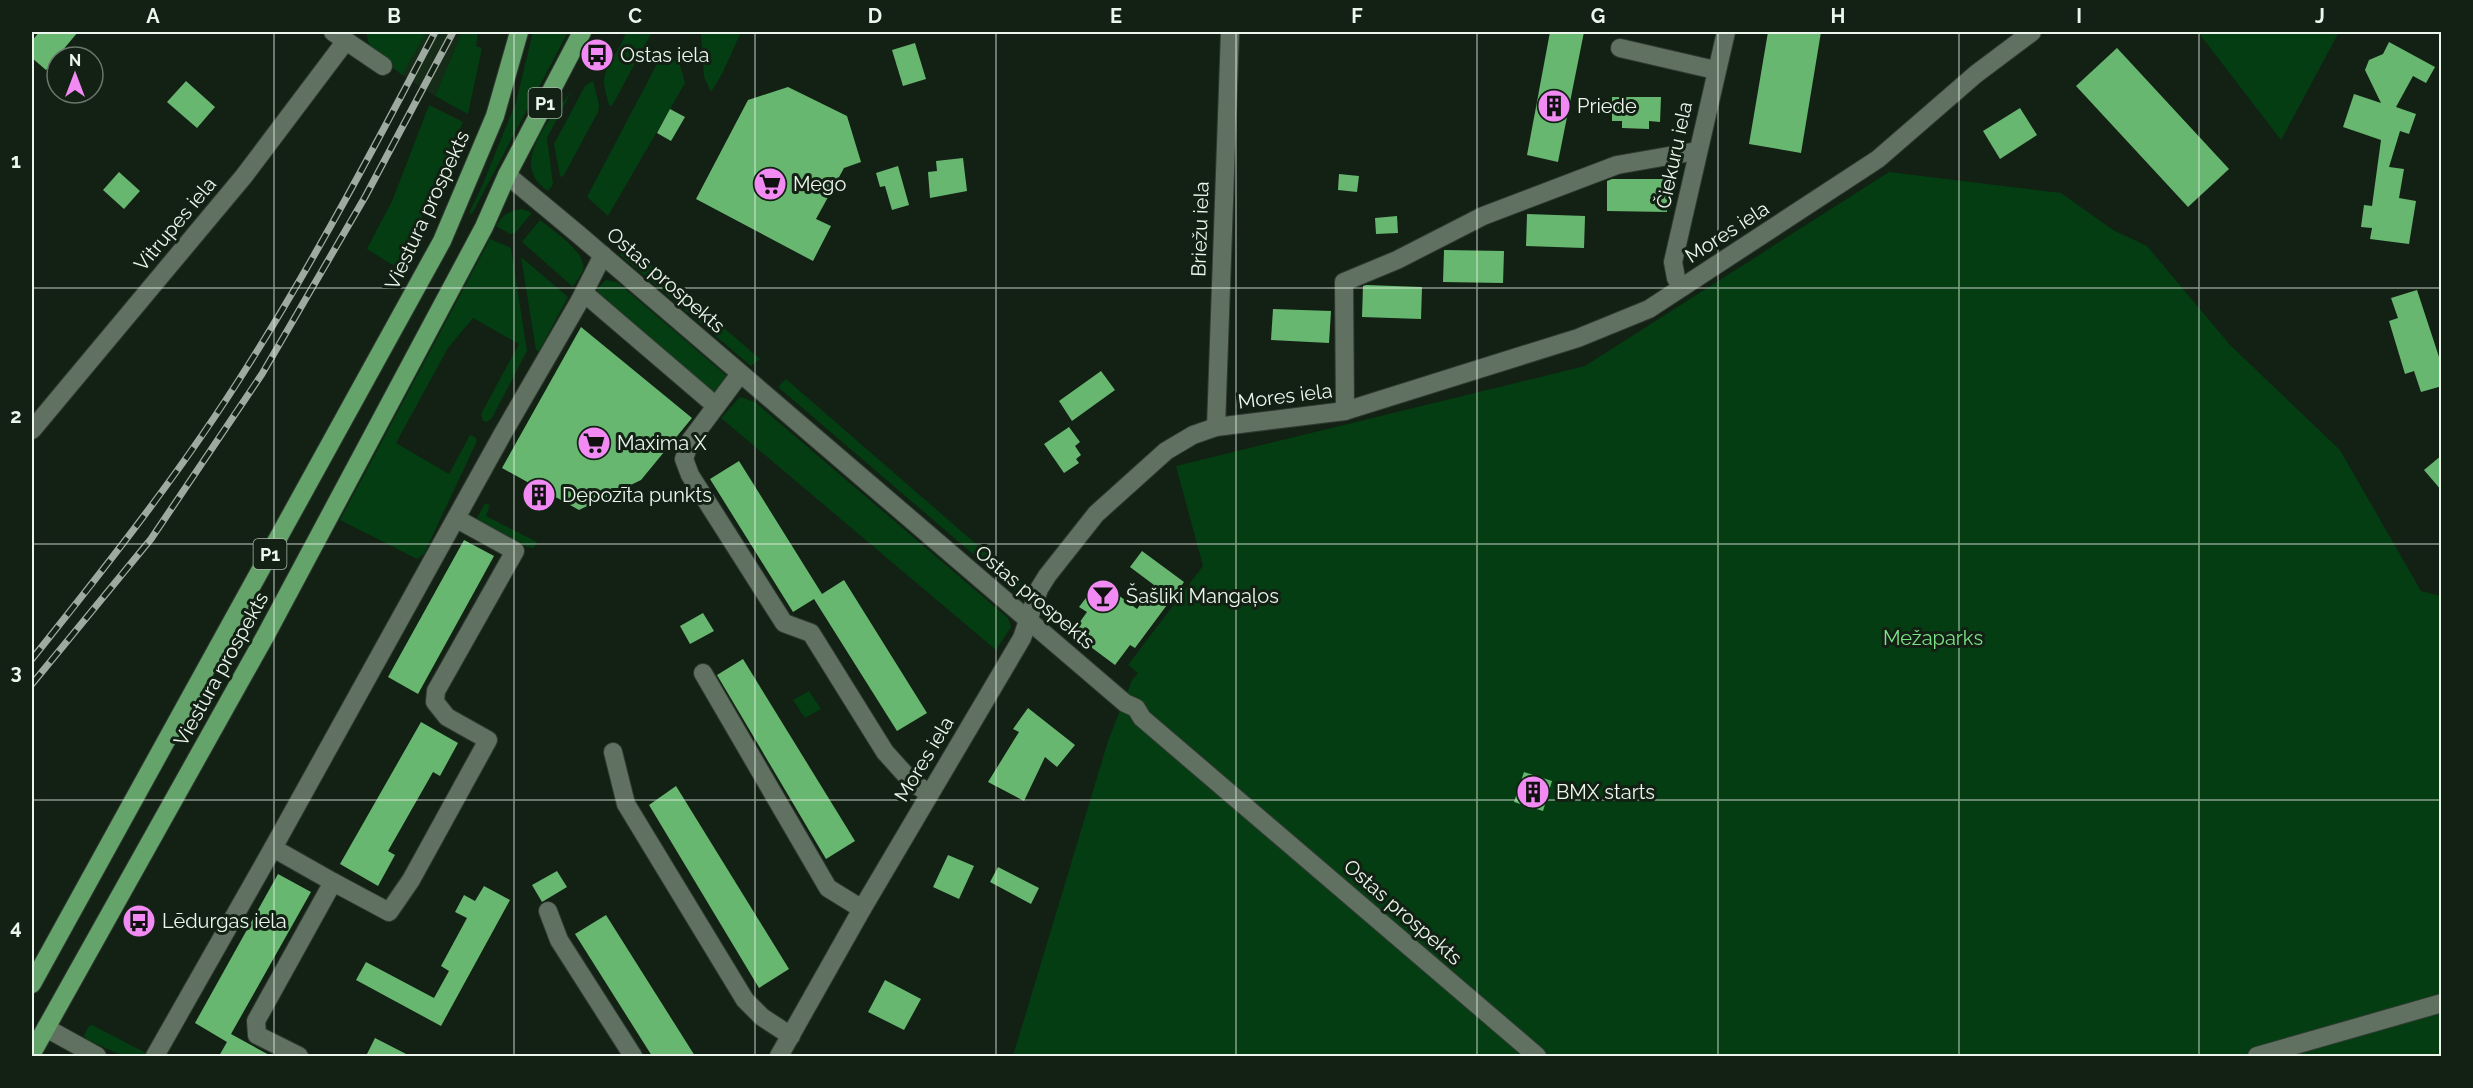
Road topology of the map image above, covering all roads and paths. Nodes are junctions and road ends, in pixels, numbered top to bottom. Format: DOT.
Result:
graph roads {
  1 [pos="519,32"];
  2 [pos="582,32"];
  3 [pos="1230,32"];
  4 [pos="1726,32"];
  5 [pos="2032,32"];
  6 [pos="339,37"];
  7 [pos="1620,48"];
  8 [pos="383,66"];
  9 [pos="1715,70"];
  10 [pos="1697,151"];
  11 [pos="507,175"];
  12 [pos="603,255"];
  13 [pos="1682,287"];
  14 [pos="584,293"];
  15 [pos="740,374"];
  16 [pos="716,406"];
  17 [pos="1345,411"];
  18 [pos="1216,427"];
  19 [pos="32,430"];
  20 [pos="457,519"];
  21 [pos="1027,620"];
  22 [pos="703,673"];
  23 [pos="613,752"];
  24 [pos="929,793"];
  25 [pos="273,848"];
  26 [pos="333,882"];
  27 [pos="862,909"];
  28 [pos="548,911"];
  29 [pos="32,984"];
  30 [pos="2442,1003"];
  31 [pos="46,1028"];
  32 [pos="790,1036"];
  33 [pos="32,1053"];
  34 [pos="1535,1054"];
  35 [pos="96,1056"];
  36 [pos="155,1056"];
  37 [pos="299,1056"];
  38 [pos="633,1056"];
  39 [pos="779,1056"];
  40 [pos="2257,1056"];
  1 -- 29 [label="main road, Viestura prospekts / P1"];
  2 -- 11 [label="main road, P1"];
  3 -- 18 [label="street, Briežu iela"];
  4 -- 9 [label="street, Čiekuru iela"];
  5 -- 13 [label="street, Mores iela"];
  6 -- 8 [label="street"];
  6 -- 19 [label="street, Vitrupes iela"];
  7 -- 9 [label="street"];
  9 -- 10 [label="street, Čiekuru iela"];
  10 -- 13 [label="street, Čiekuru iela"];
  10 -- 17 [label="street"];
  11 -- 12 [label="street, Ostas prospekts"];
  11 -- 31 [label="main road, Viestura prospekts / P1"];
  12 -- 14 [label="street"];
  12 -- 15 [label="street, Ostas prospekts"];
  13 -- 17 [label="street, Mores iela"];
  14 -- 16 [label="street"];
  14 -- 20 [label="street"];
  15 -- 16 [label="street"];
  15 -- 21 [label="street, Ostas prospekts"];
  16 -- 24 [label="street"];
  17 -- 18 [label="street, Mores iela"];
  18 -- 21 [label="street, Mores iela"];
  20 -- 25 [label="street"];
  20 -- 26 [label="street"];
  21 -- 24 [label="street, Mores iela"];
  21 -- 34 [label="street, Ostas prospekts"];
  22 -- 27 [label="street"];
  23 -- 32 [label="street"];
  24 -- 27 [label="street, Mores iela"];
  25 -- 26 [label="street"];
  25 -- 36 [label="street"];
  26 -- 37 [label="street"];
  27 -- 32 [label="street, Mores iela"];
  28 -- 38 [label="street"];
  30 -- 40 [label="street"];
  31 -- 33 [label="main road, Viestura prospekts / P1"];
  31 -- 35 [label="street"];
  32 -- 39 [label="street, Mores iela"];
}
